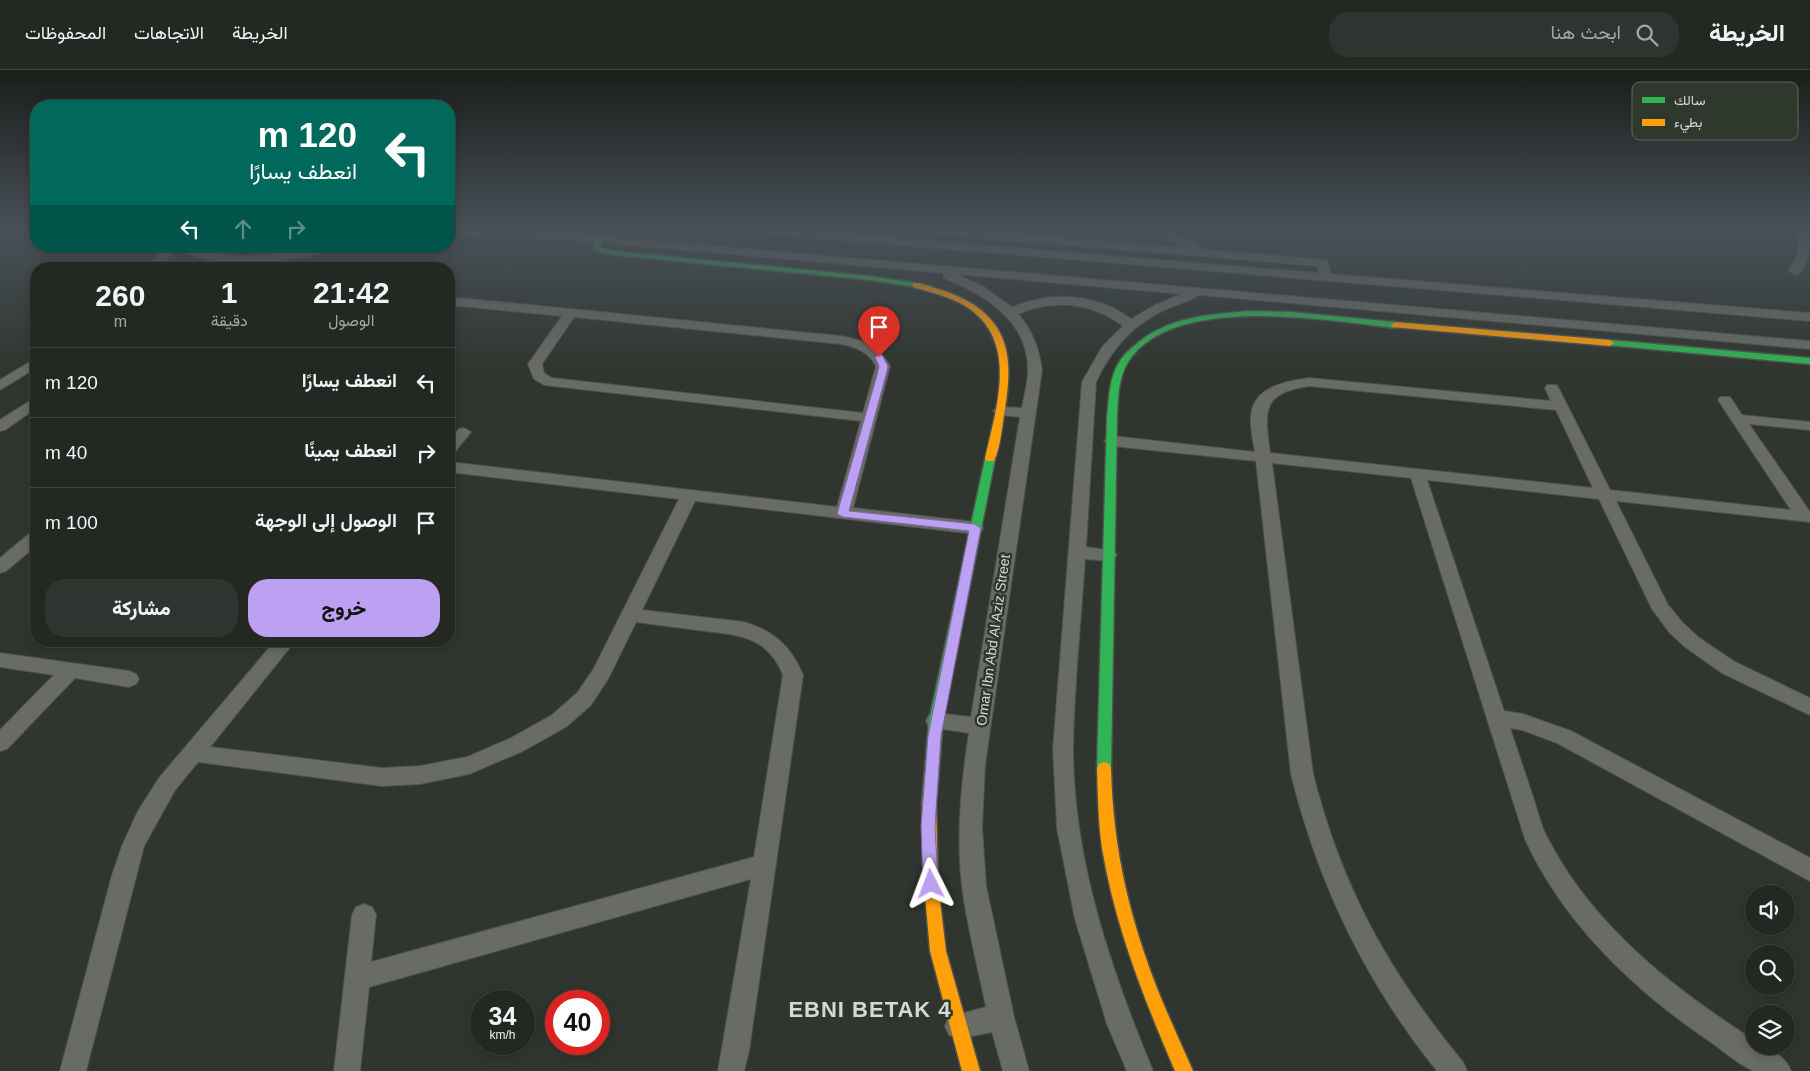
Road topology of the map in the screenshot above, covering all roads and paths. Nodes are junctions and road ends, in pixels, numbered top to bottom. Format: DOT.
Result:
graph roads {
  1 [pos="851,278"];
  2 [pos="950,278"];
  3 [pos="1036,278"];
  4 [pos="1345,278"];
  5 [pos="1201,292"];
  6 [pos="455,303"];
  7 [pos="1011,312"];
  8 [pos="571,313"];
  9 [pos="1472,316"];
  10 [pos="1810,317"];
  11 [pos="1130,325"];
  12 [pos="1479,332"];
  13 [pos="1810,344"];
  14 [pos="1810,361"];
  15 [pos="30,366"];
  16 [pos="0,386"];
  17 [pos="1552,388"];
  18 [pos="1725,400"];
  19 [pos="30,405"];
  20 [pos="1559,406"];
  21 [pos="1000,411"];
  22 [pos="1028,413"];
  23 [pos="869,418"];
  24 [pos="1738,419"];
  25 [pos="1810,426"];
  26 [pos="0,427"];
  27 [pos="464,432"];
  28 [pos="1112,441"];
  29 [pos="455,443"];
  30 [pos="1264,458"];
  31 [pos="455,468"];
  32 [pos="1418,474"];
  33 [pos="1604,495"];
  34 [pos="689,496"];
  35 [pos="843,514"];
  36 [pos="1807,517"];
  37 [pos="975,528"];
  38 [pos="30,542"];
  39 [pos="1078,552"];
  40 [pos="1108,555"];
  41 [pos="0,567"];
  42 [pos="630,615"];
  43 [pos="281,647"];
  44 [pos="0,660"];
  45 [pos="72,670"];
  46 [pos="129,679"];
  47 [pos="1810,707"];
  48 [pos="1497,718"];
  49 [pos="936,721"];
  50 [pos="980,726"];
  51 [pos="0,743"];
  52 [pos="192,753"];
  53 [pos="764,864"];
  54 [pos="1810,870"];
  55 [pos="364,915"];
  56 [pos="357,978"];
  57 [pos="1001,1016"];
  58 [pos="958,1026"];
  59 [pos="73,1071"];
  60 [pos="347,1071"];
  61 [pos="731,1071"];
  62 [pos="971,1071"];
  63 [pos="1016,1071"];
  64 [pos="1140,1071"];
  65 [pos="1184,1071"];
  66 [pos="1454,1071"];
  67 [pos="1778,1071"];
  1 -- 21 [label="street"];
  2 -- 7 [label="street, Omar Ibn Abd Al Aziz Street"];
  3 -- 5 [label="street"];
  4 -- 10 [label="street"];
  5 -- 9 [label="street"];
  5 -- 11 [label="street"];
  6 -- 8 [label="street"];
  7 -- 11 [label="street"];
  7 -- 22 [label="street, Omar Ibn Abd Al Aziz Street"];
  8 -- 23 [label="street"];
  8 -- 23 [label="street"];
  9 -- 12 [label="street"];
  9 -- 13 [label="street"];
  11 -- 39 [label="street"];
  12 -- 14 [label="street"];
  12 -- 28 [label="street"];
  15 -- 16 [label="street"];
  17 -- 20 [label="street"];
  18 -- 24 [label="street"];
  19 -- 26 [label="street"];
  20 -- 30 [label="street"];
  20 -- 33 [label="street"];
  21 -- 22 [label="street"];
  21 -- 37 [label="street"];
  22 -- 50 [label="street, Omar Ibn Abd Al Aziz Street"];
  23 -- 35 [label="street"];
  24 -- 25 [label="street"];
  24 -- 36 [label="street"];
  27 -- 29 [label="street"];
  28 -- 30 [label="street"];
  28 -- 40 [label="street"];
  30 -- 32 [label="street"];
  30 -- 66 [label="street"];
  31 -- 34 [label="street"];
  32 -- 33 [label="street"];
  32 -- 48 [label="street"];
  33 -- 36 [label="street"];
  33 -- 47 [label="street"];
  34 -- 35 [label="street"];
  34 -- 42 [label="street"];
  35 -- 37 [label="street"];
  37 -- 49 [label="street"];
  38 -- 41 [label="street"];
  39 -- 40 [label="street"];
  39 -- 64 [label="street"];
  40 -- 65 [label="street"];
  42 -- 52 [label="street"];
  42 -- 53 [label="street"];
  43 -- 52 [label="street"];
  44 -- 45 [label="street"];
  45 -- 46 [label="street"];
  45 -- 51 [label="street"];
  48 -- 54 [label="street"];
  48 -- 67 [label="street"];
  49 -- 50 [label="street"];
  49 -- 58 [label="street"];
  50 -- 57 [label="street, Omar Ibn Abd Al Aziz Street"];
  52 -- 59 [label="street"];
  53 -- 56 [label="street"];
  53 -- 61 [label="street"];
  55 -- 56 [label="street"];
  56 -- 60 [label="street"];
  57 -- 58 [label="street"];
  57 -- 63 [label="street, Omar Ibn Abd Al Aziz Street"];
  58 -- 62 [label="street"];
}
